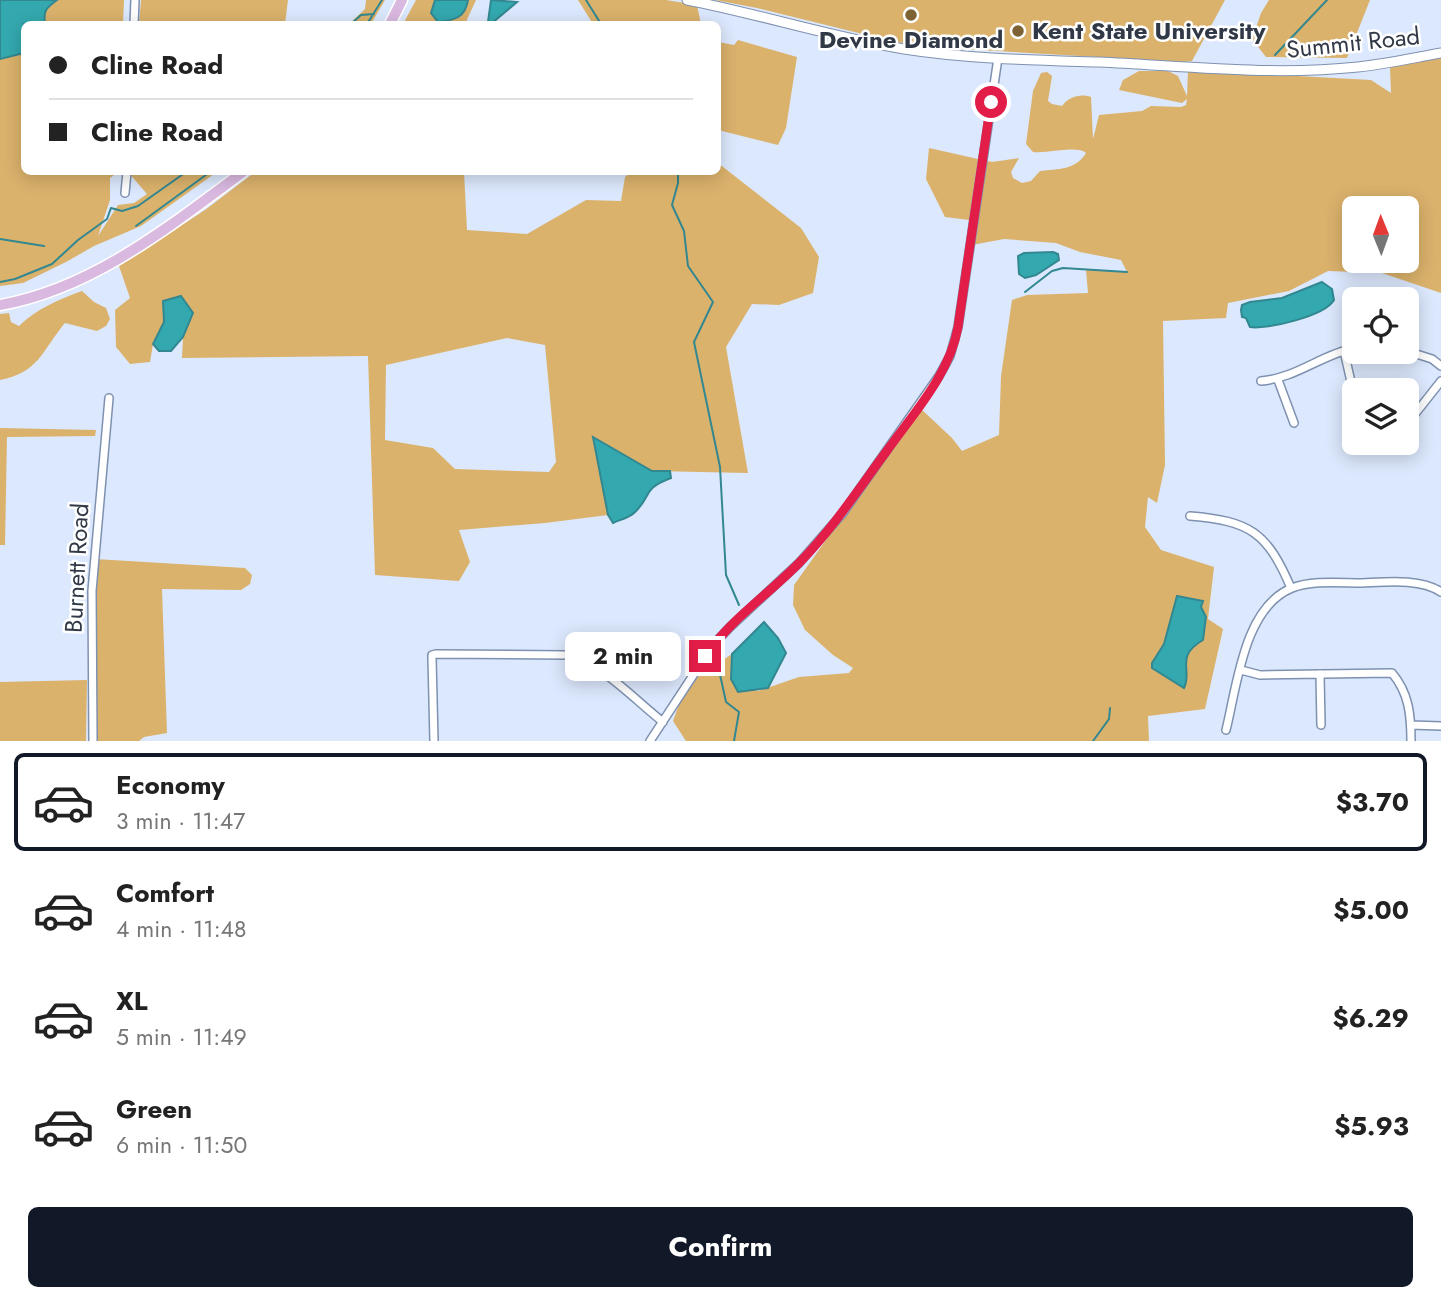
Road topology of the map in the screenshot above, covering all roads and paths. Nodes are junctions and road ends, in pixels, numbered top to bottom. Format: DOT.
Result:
graph roads {
  1 [pos="135,0"];
  2 [pos="402,0"];
  3 [pos="687,0"];
  4 [pos="134,21"];
  5 [pos="392,21"];
  6 [pos="1441,52"];
  7 [pos="998,58"];
  8 [pos="127,175"];
  9 [pos="239,175"];
  10 [pos="125,193"];
  11 [pos="0,305"];
  12 [pos="1342,352"];
  13 [pos="1419,355"];
  14 [pos="1441,366"];
  15 [pos="1278,380"];
  16 [pos="1261,381"];
  17 [pos="1441,381"];
  18 [pos="109,398"];
  19 [pos="1419,409"];
  20 [pos="1294,423"];
  21 [pos="1190,516"];
  22 [pos="1291,588"];
  23 [pos="1441,592"];
  24 [pos="1241,670"];
  25 [pos="1320,674"];
  26 [pos="663,722"];
  27 [pos="1321,725"];
  28 [pos="1411,725"];
  29 [pos="1441,726"];
  30 [pos="1226,730"];
  31 [pos="93,741"];
  32 [pos="434,741"];
  33 [pos="650,741"];
  34 [pos="1411,741"];
  1 -- 4 [label="street"];
  2 -- 5 [label="main road"];
  3 -- 7 [label="street, Summit Road"];
  6 -- 7 [label="street, Summit Road"];
  7 -- 26 [label="street"];
  8 -- 10 [label="street"];
  9 -- 11 [label="main road"];
  12 -- 15 [label="street"];
  13 -- 14 [label="street"];
  15 -- 16 [label="street"];
  15 -- 20 [label="street"];
  17 -- 19 [label="street"];
  18 -- 31 [label="street, Burnett Road"];
  21 -- 22 [label="street"];
  22 -- 23 [label="street"];
  22 -- 24 [label="street"];
  24 -- 25 [label="street"];
  24 -- 30 [label="street"];
  25 -- 27 [label="street"];
  25 -- 28 [label="street"];
  26 -- 32 [label="street"];
  26 -- 33 [label="street"];
  28 -- 29 [label="street"];
  28 -- 34 [label="street"];
}
